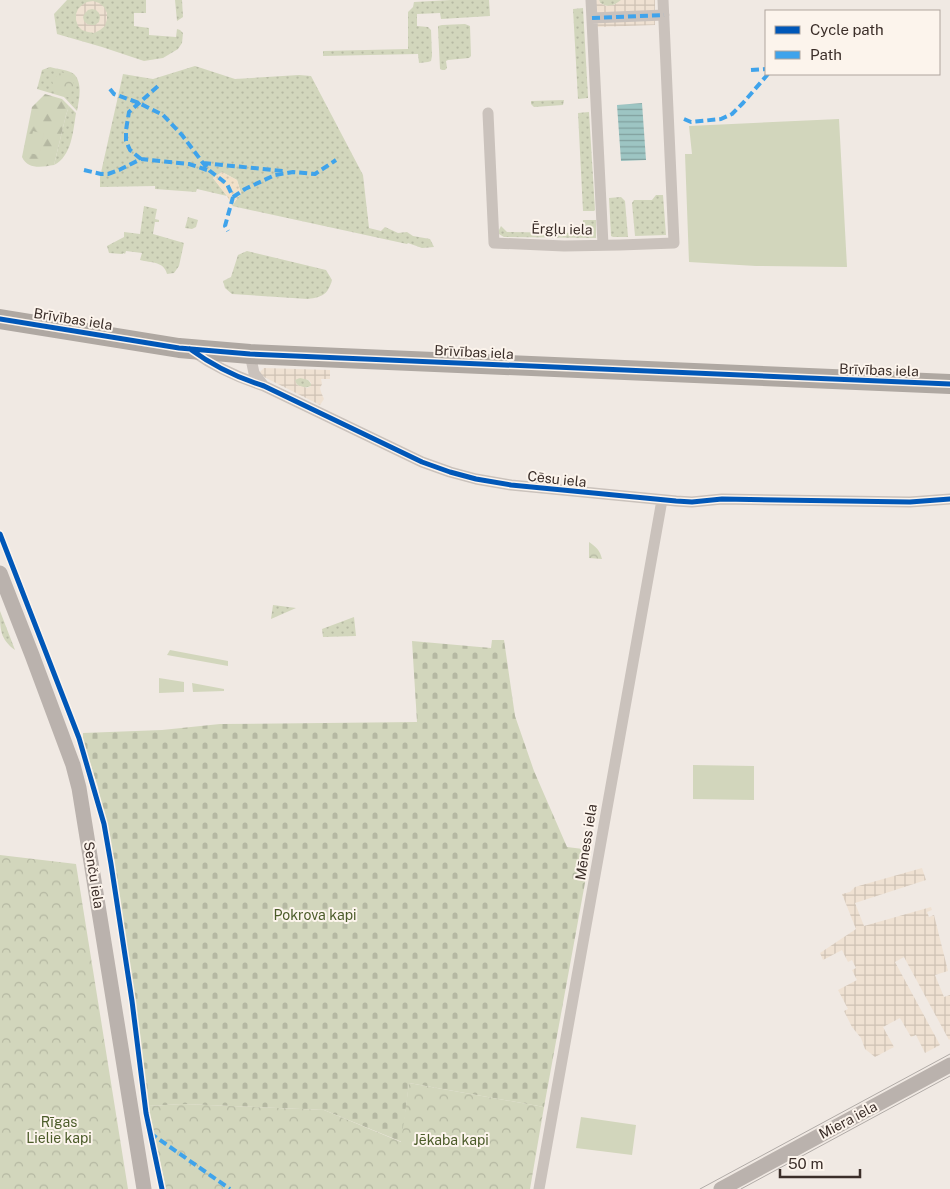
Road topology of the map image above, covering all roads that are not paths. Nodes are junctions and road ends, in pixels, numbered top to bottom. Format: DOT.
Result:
graph roads {
  1 [pos="591,0"];
  2 [pos="663,0"];
  3 [pos="664,14"];
  4 [pos="592,18"];
  5 [pos="488,113"];
  6 [pos="603,245"];
  7 [pos="0,319"];
  8 [pos="190,349"];
  9 [pos="250,354"];
  10 [pos="950,384"];
  11 [pos="264,386"];
  12 [pos="950,498"];
  13 [pos="662,500"];
  14 [pos="0,573"];
  15 [pos="950,1065"];
  16 [pos="144,1189"];
  17 [pos="539,1189"];
  18 [pos="721,1189"];
  1 -- 4 [label="street, Ērgļu iela"];
  2 -- 3 [label="street"];
  3 -- 4 [label="street"];
  3 -- 6 [label="street"];
  4 -- 6 [label="street, Ērgļu iela"];
  5 -- 6 [label="street, Ērgļu iela"];
  7 -- 8 [label="highway, Brīvības iela"];
  8 -- 9 [label="highway, Brīvības iela"];
  8 -- 11 [label="street, Cēsu iela"];
  9 -- 10 [label="highway, Brīvības iela"];
  9 -- 11 [label="street"];
  11 -- 13 [label="street, Cēsu iela"];
  12 -- 13 [label="street, Cēsu iela"];
  13 -- 17 [label="street, Mēness iela"];
  14 -- 16 [label="main road, Senču iela"];
  15 -- 18 [label="main road, Miera iela"];
}
